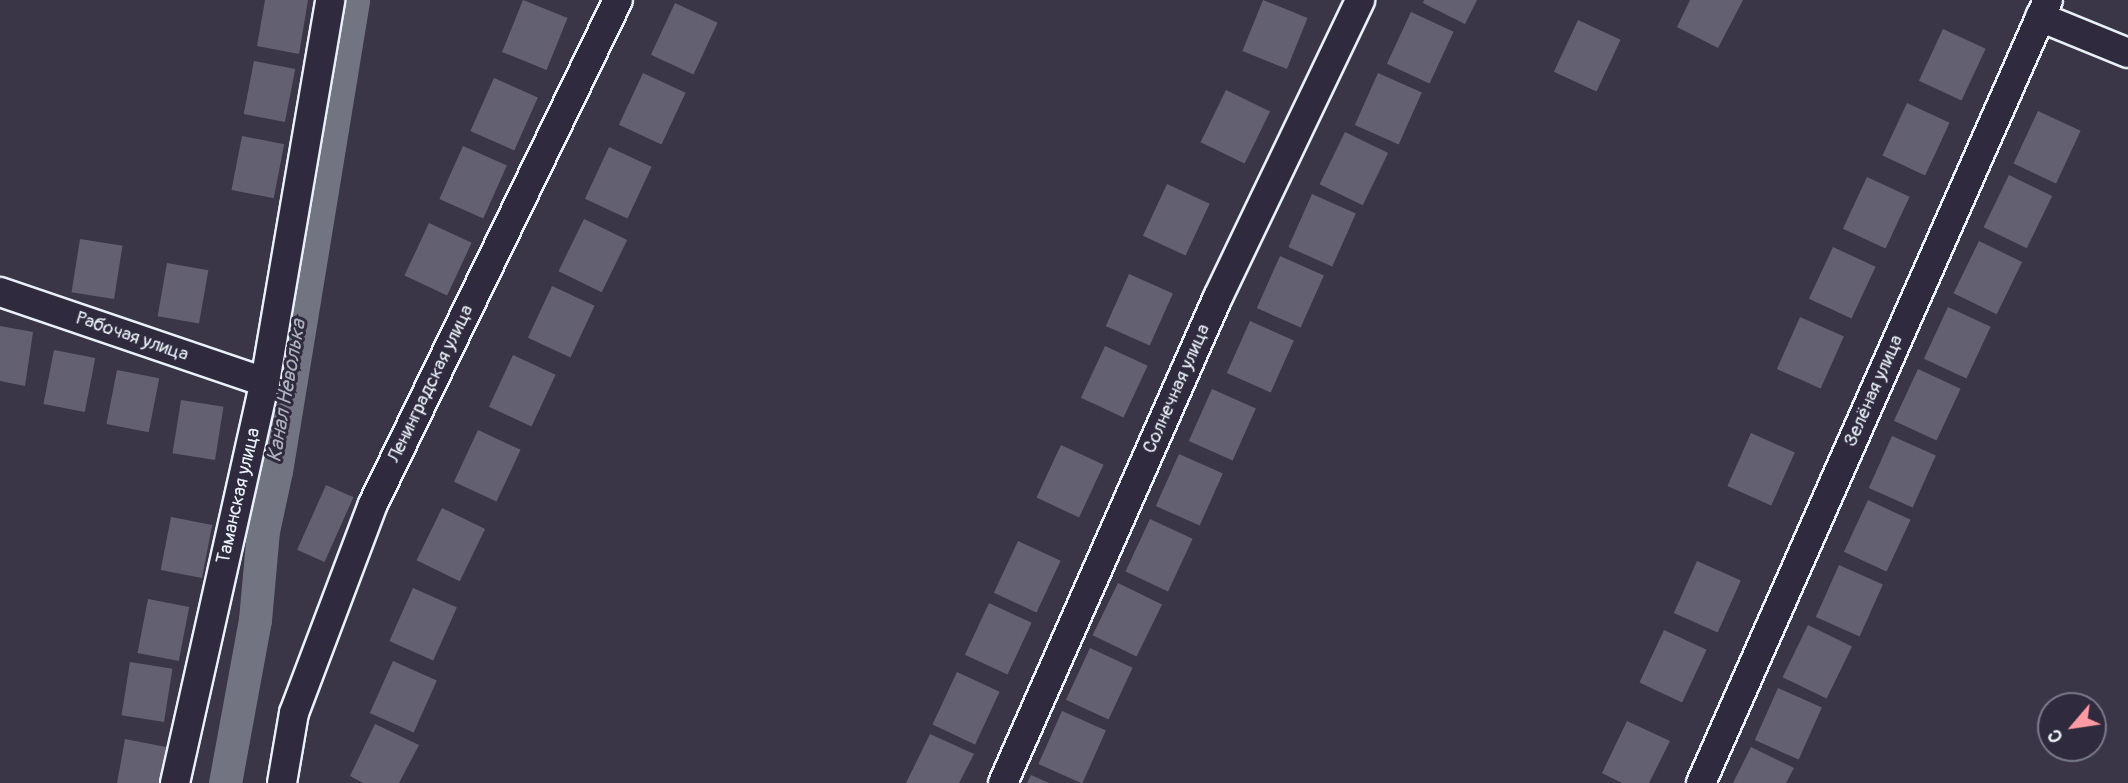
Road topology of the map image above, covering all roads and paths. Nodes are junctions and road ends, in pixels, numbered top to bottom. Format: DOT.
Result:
graph roads {
  1 [pos="330,0"];
  2 [pos="618,0"];
  3 [pos="1360,0"];
  4 [pos="2044,8"];
  5 [pos="2128,53"];
  6 [pos="0,292"];
  7 [pos="265,382"];
  8 [pos="175,783"];
  9 [pos="282,783"];
  10 [pos="1003,783"];
  11 [pos="1701,783"];
  1 -- 7 [label="street, Таманская улица"];
  2 -- 9 [label="street, Ленинградская улица"];
  3 -- 10 [label="street, Солнечная улица"];
  4 -- 5 [label="street"];
  4 -- 11 [label="street, Зелёная улица"];
  6 -- 7 [label="street, Рабочая улица"];
  7 -- 8 [label="street, Таманская улица"];
}
